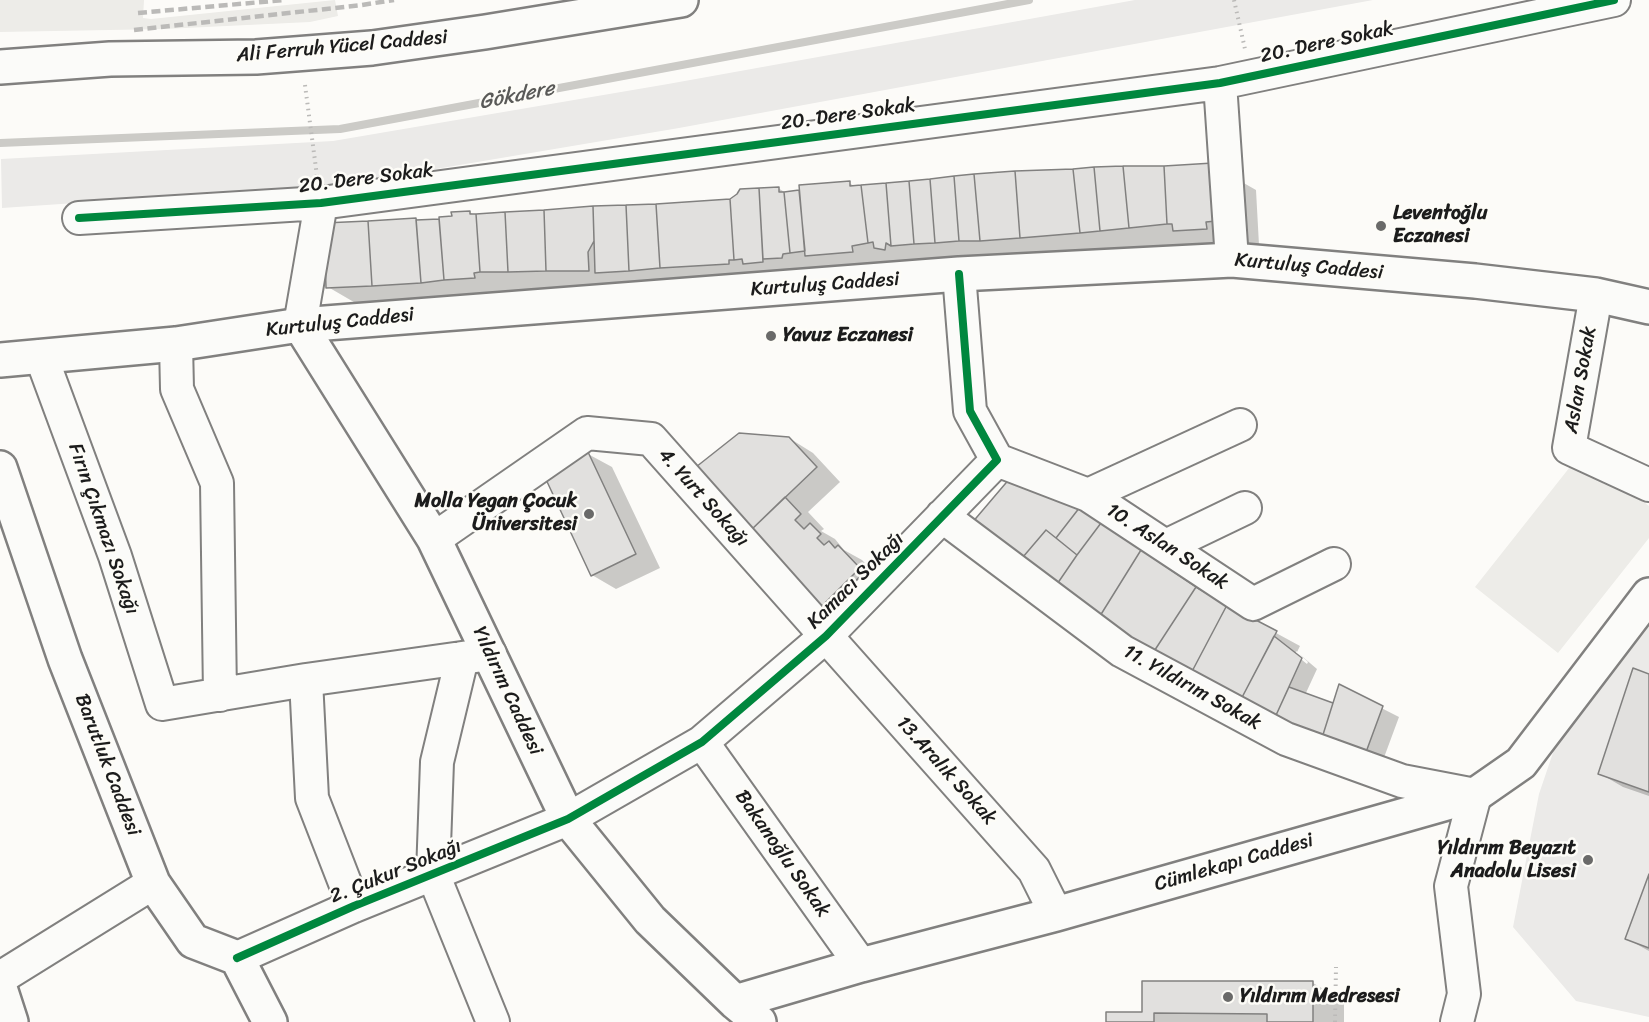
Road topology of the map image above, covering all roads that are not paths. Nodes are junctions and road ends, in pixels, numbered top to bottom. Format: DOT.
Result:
graph roads {
  1 [pos="681,0"];
  2 [pos="1614,0"];
  3 [pos="0,67"];
  4 [pos="1220,83"];
  5 [pos="321,203"];
  6 [pos="79,218"];
  7 [pos="1232,260"];
  8 [pos="960,274"];
  9 [pos="1596,296"];
  10 [pos="1649,307"];
  11 [pos="300,325"];
  12 [pos="176,344"];
  13 [pos="41,356"];
  14 [pos="0,360"];
  15 [pos="1240,425"];
  16 [pos="997,460"];
  17 [pos="0,468"];
  18 [pos="1649,485"];
  19 [pos="1088,495"];
  20 [pos="1245,508"];
  21 [pos="942,516"];
  22 [pos="434,539"];
  23 [pos="1166,546"];
  24 [pos="1334,564"];
  25 [pos="1649,595"];
  26 [pos="826,636"];
  27 [pos="476,656"];
  28 [pos="306,680"];
  29 [pos="220,695"];
  30 [pos="702,742"];
  31 [pos="1475,795"];
  32 [pos="568,819"];
  33 [pos="433,874"];
  34 [pos="153,883"];
  35 [pos="354,906"];
  36 [pos="1056,914"];
  37 [pos="237,958"];
  38 [pos="861,965"];
  39 [pos="0,978"];
  40 [pos="0,988"];
  41 [pos="747,1012"];
  42 [pos="11,1022"];
  43 [pos="270,1022"];
  44 [pos="494,1022"];
  45 [pos="1457,1022"];
  1 -- 3 [label="main road, Ali Ferruh Yücel Caddesi"];
  2 -- 4 [label="street, 20. Dere Sokak"];
  4 -- 5 [label="street, 20. Dere Sokak"];
  4 -- 7 [label="street"];
  5 -- 6 [label="street, 20. Dere Sokak"];
  5 -- 11 [label="street"];
  7 -- 8 [label="main road, Kurtuluş Caddesi"];
  7 -- 9 [label="main road, Kurtuluş Caddesi"];
  8 -- 11 [label="main road, Kurtuluş Caddesi"];
  8 -- 16 [label="street"];
  9 -- 10 [label="main road, Kurtuluş Caddesi"];
  9 -- 18 [label="street, Aslan Sokak"];
  11 -- 12 [label="main road, Kurtuluş Caddesi"];
  11 -- 22 [label="main road, Yıldırım Caddesi"];
  12 -- 13 [label="main road, Kurtuluş Caddesi"];
  12 -- 29 [label="street"];
  13 -- 14 [label="main road, Kurtuluş Caddesi"];
  13 -- 29 [label="street, Fırın Çıkmazı Sokağı"];
  15 -- 19 [label="street"];
  16 -- 19 [label="street, 10. Aslan Sokak"];
  16 -- 21 [label="street, Kamacı Sokağı"];
  17 -- 34 [label="main road, Barutluk Caddesi"];
  19 -- 23 [label="street, 10. Aslan Sokak"];
  20 -- 23 [label="street"];
  21 -- 26 [label="street, Kamacı Sokağı"];
  21 -- 31 [label="street, 11. Yıldırım Sokak"];
  22 -- 26 [label="street, 4. Yurt Sokağı"];
  22 -- 27 [label="main road, Yıldırım Caddesi"];
  23 -- 24 [label="street, 10. Aslan Sokak"];
  25 -- 31 [label="main road, Cümlekapı Caddesi"];
  26 -- 30 [label="street, Kamacı Sokağı"];
  26 -- 36 [label="street, 13.Aralık Sokak"];
  27 -- 28 [label="street"];
  27 -- 32 [label="main road, Yıldırım Caddesi"];
  27 -- 33 [label="street"];
  28 -- 29 [label="street"];
  28 -- 35 [label="street"];
  30 -- 32 [label="street, Kamacı Sokağı"];
  30 -- 38 [label="street, Bakanoğlu Sokak"];
  31 -- 36 [label="main road, Cümlekapı Caddesi"];
  31 -- 45 [label="street"];
  32 -- 33 [label="street, 2. Çukur Sokağı"];
  32 -- 41 [label="main road, Yıldırım Caddesi"];
  33 -- 35 [label="street, 2. Çukur Sokağı"];
  33 -- 44 [label="street"];
  34 -- 37 [label="main road, Barutluk Caddesi"];
  34 -- 39 [label="street"];
  35 -- 37 [label="street, 2. Çukur Sokağı"];
  36 -- 38 [label="main road, Cümlekapı Caddesi"];
  37 -- 43 [label="main road"];
  38 -- 41 [label="main road, Cümlekapı Caddesi"];
  40 -- 42 [label="main road"];
}
